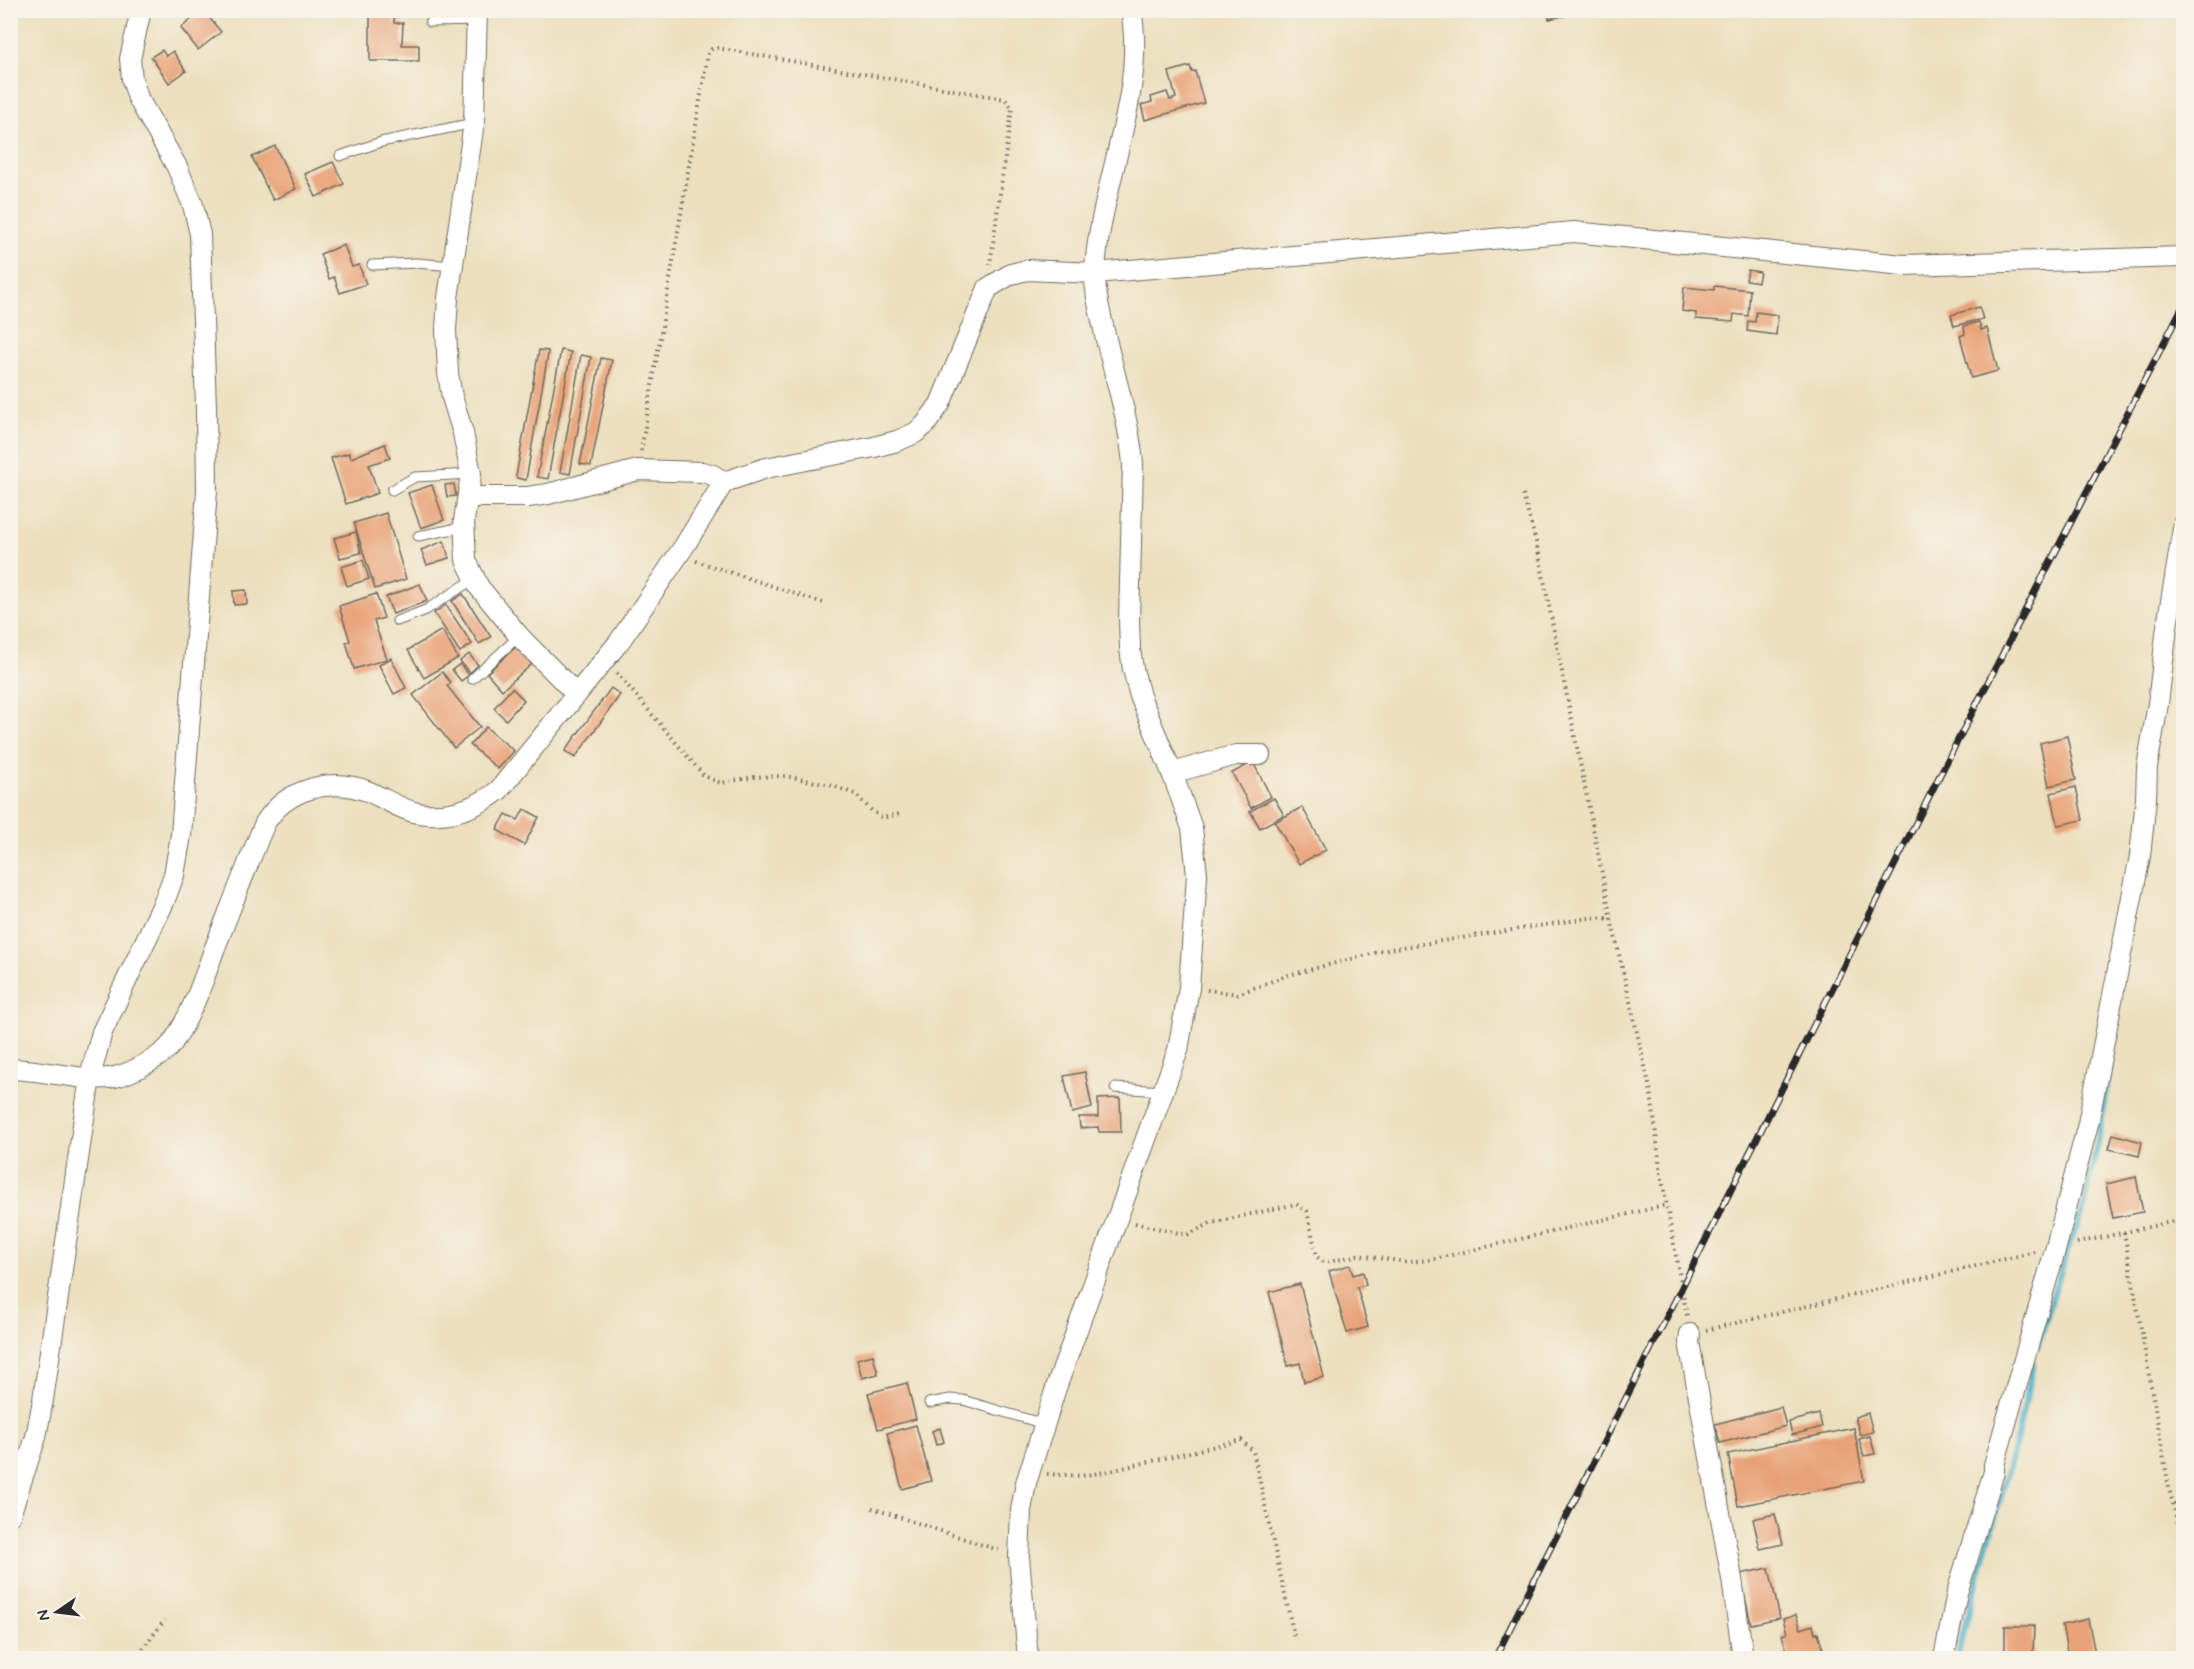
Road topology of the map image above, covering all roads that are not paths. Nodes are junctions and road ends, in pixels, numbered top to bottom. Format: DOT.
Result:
graph roads {
  1 [pos="141,10"];
  2 [pos="1131,10"];
  3 [pos="476,16"];
  4 [pos="430,22"];
  5 [pos="474,123"];
  6 [pos="340,156"];
  7 [pos="2184,256"];
  8 [pos="372,265"];
  9 [pos="453,266"];
  10 [pos="1095,273"];
  11 [pos="471,474"];
  12 [pos="724,482"];
  13 [pos="392,490"];
  14 [pos="468,497"];
  15 [pos="2184,524"];
  16 [pos="464,527"];
  17 [pos="418,536"];
  18 [pos="474,579"];
  19 [pos="397,621"];
  20 [pos="519,636"];
  21 [pos="472,679"];
  22 [pos="576,694"];
  23 [pos="1260,755"];
  24 [pos="1172,773"];
  25 [pos="10,1069"];
  26 [pos="90,1077"];
  27 [pos="1115,1088"];
  28 [pos="1164,1091"];
  29 [pos="1690,1334"];
  30 [pos="930,1403"];
  31 [pos="1044,1424"];
  32 [pos="10,1515"];
  33 [pos="1028,1659"];
  34 [pos="1743,1659"];
  35 [pos="1944,1659"];
  1 -- 26 [label="street"];
  2 -- 10 [label="street"];
  3 -- 4 [label="lane"];
  3 -- 5 [label="street"];
  5 -- 6 [label="lane"];
  5 -- 9 [label="street"];
  7 -- 10 [label="street"];
  8 -- 9 [label="lane"];
  9 -- 11 [label="street"];
  10 -- 12 [label="street"];
  10 -- 24 [label="street"];
  11 -- 13 [label="lane"];
  11 -- 14 [label="street"];
  12 -- 14 [label="street"];
  12 -- 22 [label="street"];
  14 -- 16 [label="street"];
  15 -- 35 [label="street"];
  16 -- 17 [label="lane"];
  16 -- 18 [label="street"];
  18 -- 19 [label="lane"];
  18 -- 20 [label="street"];
  20 -- 21 [label="lane"];
  20 -- 22 [label="street"];
  22 -- 26 [label="street"];
  23 -- 24 [label="street"];
  24 -- 28 [label="street"];
  25 -- 26 [label="street"];
  26 -- 32 [label="street"];
  27 -- 28 [label="lane"];
  28 -- 31 [label="street"];
  29 -- 34 [label="street"];
  30 -- 31 [label="lane"];
  31 -- 33 [label="street"];
}
